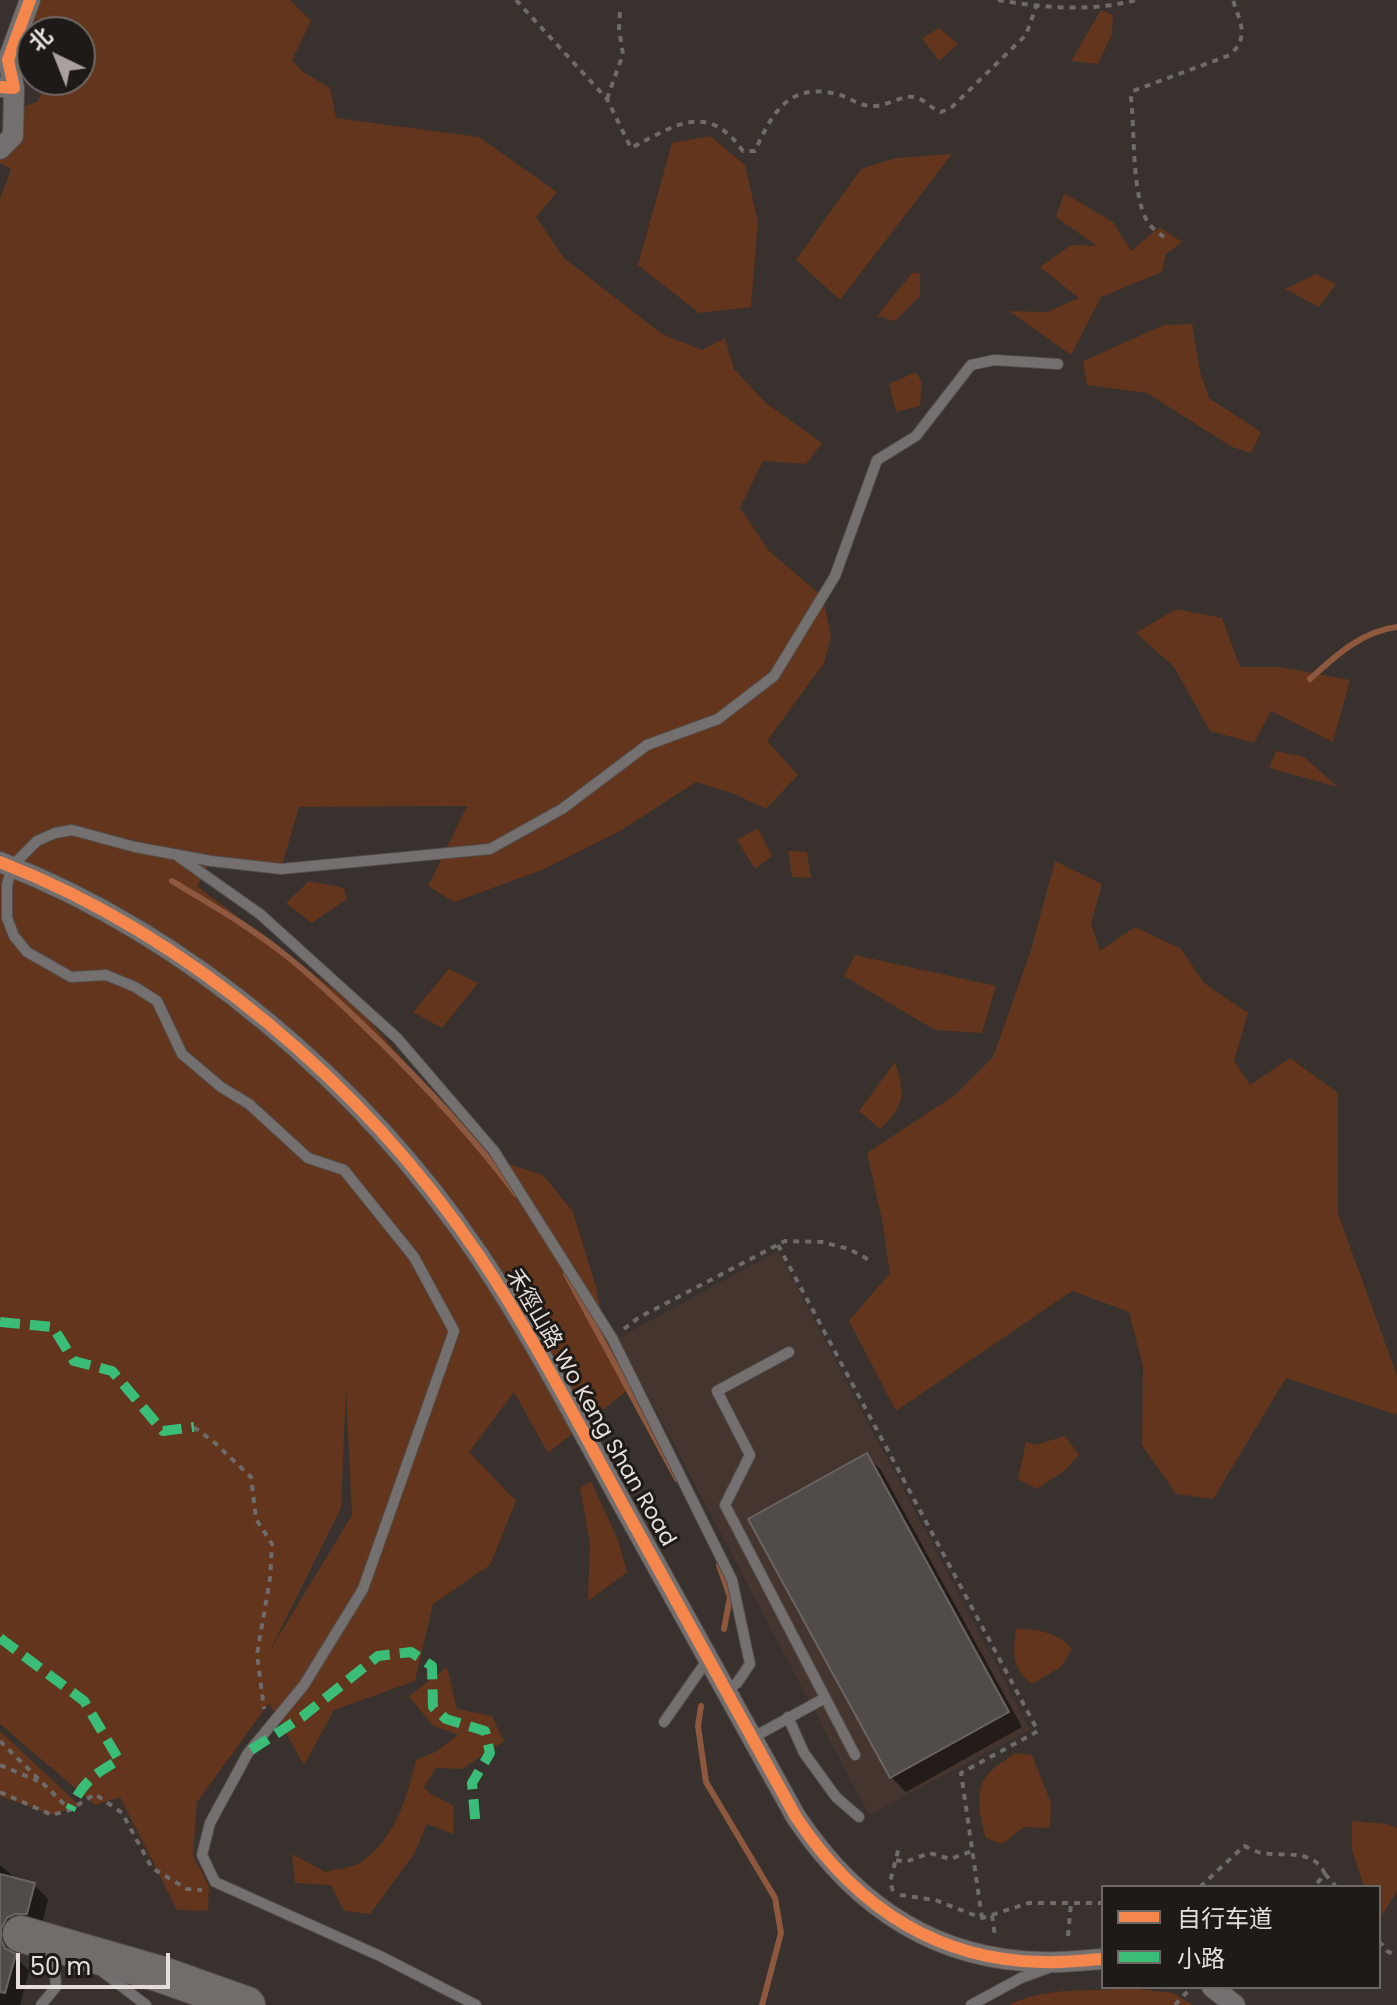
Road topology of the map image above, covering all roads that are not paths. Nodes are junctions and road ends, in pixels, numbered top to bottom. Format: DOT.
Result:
graph roads {
  1 [pos="30,0"];
  2 [pos="7,87"];
  3 [pos="0,149"];
  4 [pos="1058,364"];
  5 [pos="174,854"];
  6 [pos="6,864"];
  7 [pos="789,1352"];
  8 [pos="708,1659"];
  9 [pos="726,1690"];
  10 [pos="825,1698"];
  11 [pos="788,1717"];
  12 [pos="664,1722"];
  13 [pos="752,1738"];
  14 [pos="855,1755"];
  15 [pos="859,1817"];
  16 [pos="48,1942"];
  17 [pos="1101,1959"];
  18 [pos="1078,1960"];
  19 [pos="1215,1989"];
  20 [pos="41,2005"];
  21 [pos="146,2005"];
  22 [pos="247,2005"];
  23 [pos="476,2005"];
  24 [pos="971,2005"];
  25 [pos="1235,2005"];
  1 -- 2 [label="street"];
  2 -- 3 [label="street"];
  4 -- 5 [label="lane"];
  5 -- 6 [label="lane"];
  5 -- 9 [label="lane"];
  6 -- 8 [label="street, 禾徑山路 Wo Keng Shan Road"];
  6 -- 23 [label="lane"];
  7 -- 10 [label="lane"];
  8 -- 9 [label="street, 禾徑山路 Wo Keng Shan Road"];
  8 -- 12 [label="lane"];
  9 -- 13 [label="street, 禾徑山路 Wo Keng Shan Road"];
  10 -- 11 [label="lane"];
  10 -- 14 [label="lane"];
  11 -- 13 [label="lane"];
  11 -- 15 [label="lane"];
  13 -- 18 [label="street, 禾徑山路 Wo Keng Shan Road"];
  16 -- 20 [label="lane"];
  16 -- 21 [label="lane"];
  16 -- 22 [label="highway"];
  17 -- 18 [label="street, 禾徑山路 Wo Keng Shan Road"];
  18 -- 24 [label="lane"];
  19 -- 25 [label="street"];
}
